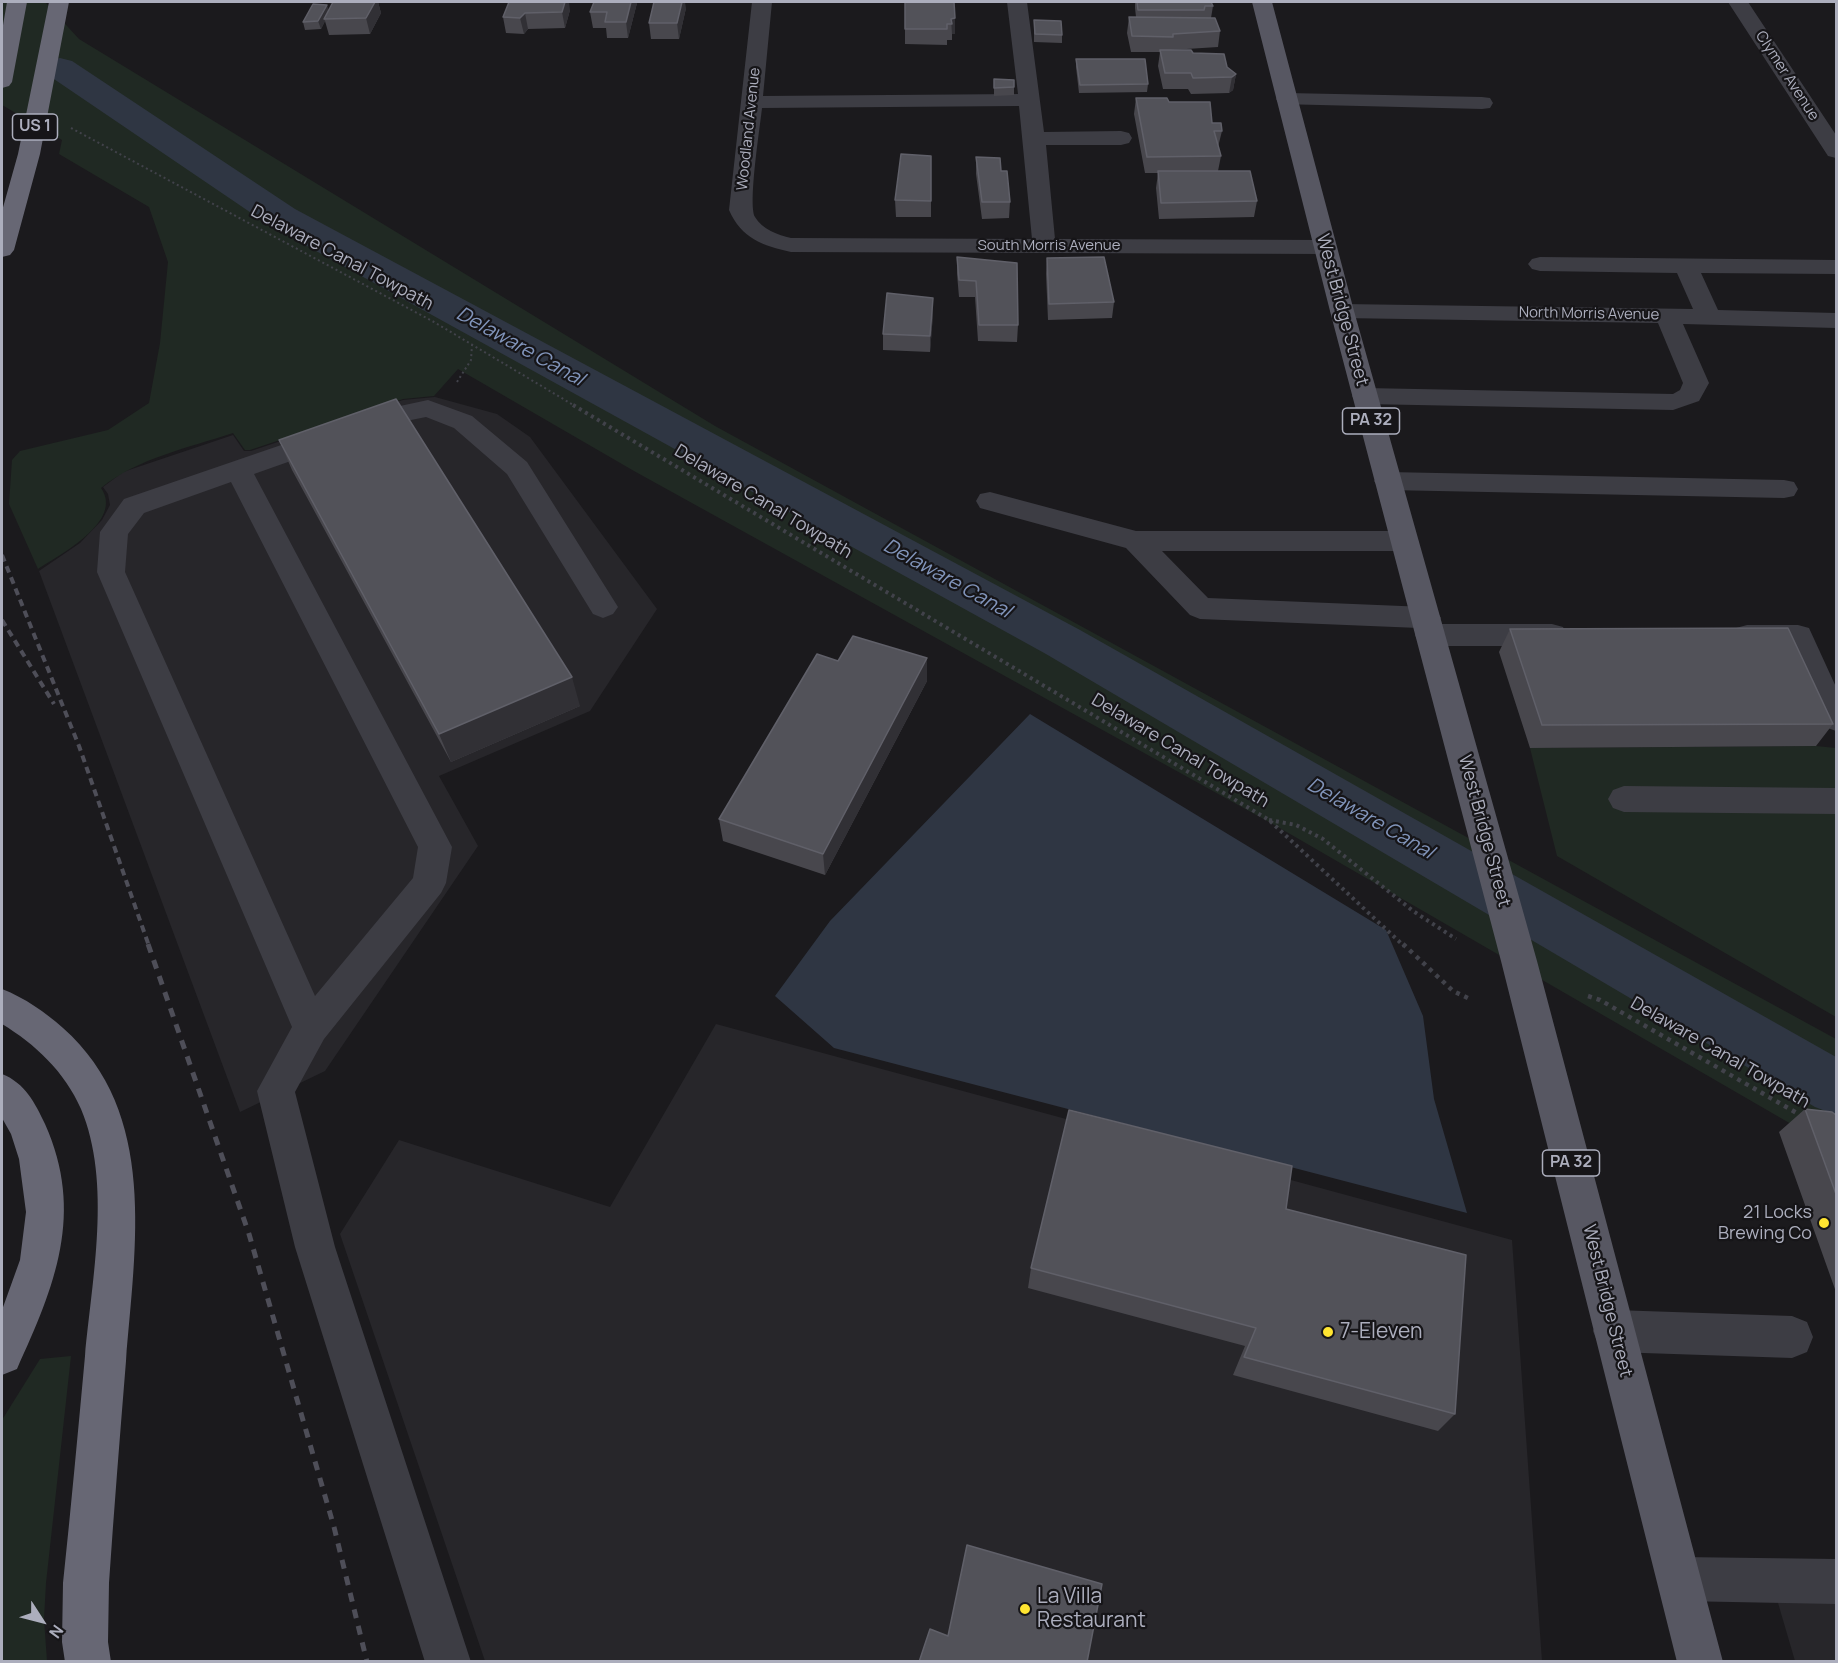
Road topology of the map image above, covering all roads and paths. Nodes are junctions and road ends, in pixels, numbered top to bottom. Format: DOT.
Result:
graph roads {
  1 [pos="17,2"];
  2 [pos="58,2"];
  3 [pos="762,2"];
  4 [pos="1017,2"];
  5 [pos="1262,2"];
  6 [pos="1738,2"];
  7 [pos="2,82"];
  8 [pos="1287,99"];
  9 [pos="1029,100"];
  10 [pos="752,102"];
  11 [pos="1482,103"];
  12 [pos="65,124"];
  13 [pos="1121,138"];
  14 [pos="1034,139"];
  15 [pos="1836,151"];
  16 [pos="773,241"];
  17 [pos="1044,246"];
  18 [pos="1325,247"];
  19 [pos="2,250"];
  20 [pos="1540,264"];
  21 [pos="1686,266"];
  22 [pos="1836,267"];
  23 [pos="1342,311"];
  24 [pos="1667,315"];
  25 [pos="1709,317"];
  26 [pos="1836,321"];
  27 [pos="1365,396"];
  28 [pos="238,470"];
  29 [pos="1388,481"];
  30 [pos="1784,489"];
  31 [pos="990,501"];
  32 [pos="1136,541"];
  33 [pos="1404,541"];
  34 [pos="603,606"];
  35 [pos="1428,627"];
  36 [pos="1574,635"];
  37 [pos="1716,636"];
  38 [pos="1836,719"];
  39 [pos="1624,799"];
  40 [pos="1836,801"];
  41 [pos="1269,820"];
  42 [pos="1456,939"];
  43 [pos="1588,996"];
  44 [pos="1468,998"];
  45 [pos="2,1005"];
  46 [pos="311,1028"];
  47 [pos="2,1091"];
  48 [pos="1806,1118"];
  49 [pos="1614,1331"];
  50 [pos="1792,1336"];
  51 [pos="2,1354"];
  52 [pos="1680,1579"];
  53 [pos="1836,1582"];
  54 [pos="88,1662"];
  55 [pos="448,1662"];
  56 [pos="1700,1662"];
  1 -- 7 [label="highway"];
  2 -- 19 [label="highway, US 1"];
  3 -- 10 [label="street, Woodland Avenue"];
  4 -- 9 [label="street"];
  5 -- 8 [label="main road, West Bridge Street / PA 32"];
  6 -- 15 [label="street, Clymer Avenue"];
  8 -- 11 [label="street"];
  8 -- 18 [label="main road, West Bridge Street / PA 32"];
  9 -- 10 [label="street"];
  9 -- 14 [label="street"];
  10 -- 16 [label="street, Woodland Avenue"];
  12 -- 41 [label="path, Delaware Canal Towpath"];
  13 -- 14 [label="street"];
  14 -- 17 [label="street"];
  16 -- 17 [label="street, South Morris Avenue"];
  17 -- 18 [label="street, South Morris Avenue"];
  18 -- 23 [label="main road, West Bridge Street / PA 32"];
  20 -- 21 [label="street"];
  21 -- 22 [label="street"];
  21 -- 25 [label="street"];
  23 -- 24 [label="street, North Morris Avenue"];
  23 -- 27 [label="main road, West Bridge Street / PA 32"];
  24 -- 25 [label="street, North Morris Avenue"];
  24 -- 27 [label="street"];
  25 -- 26 [label="street, North Morris Avenue"];
  27 -- 29 [label="main road, West Bridge Street / PA 32"];
  28 -- 34 [label="street"];
  28 -- 46 [label="street"];
  28 -- 46 [label="street"];
  29 -- 30 [label="street"];
  29 -- 33 [label="main road, West Bridge Street / PA 32"];
  31 -- 32 [label="street"];
  32 -- 33 [label="street"];
  32 -- 35 [label="street"];
  33 -- 35 [label="main road, West Bridge Street / PA 32"];
  35 -- 36 [label="street"];
  35 -- 49 [label="main road, West Bridge Street / PA 32"];
  37 -- 38 [label="street"];
  39 -- 40 [label="street"];
  41 -- 42 [label="path"];
  41 -- 44 [label="path, Delaware Canal Towpath"];
  43 -- 48 [label="path, Delaware Canal Towpath"];
  45 -- 54 [label="highway"];
  46 -- 55 [label="street"];
  47 -- 51 [label="highway"];
  49 -- 50 [label="street"];
  49 -- 52 [label="main road, West Bridge Street / PA 32"];
  52 -- 53 [label="street"];
  52 -- 56 [label="main road, West Bridge Street / PA 32"];
}
